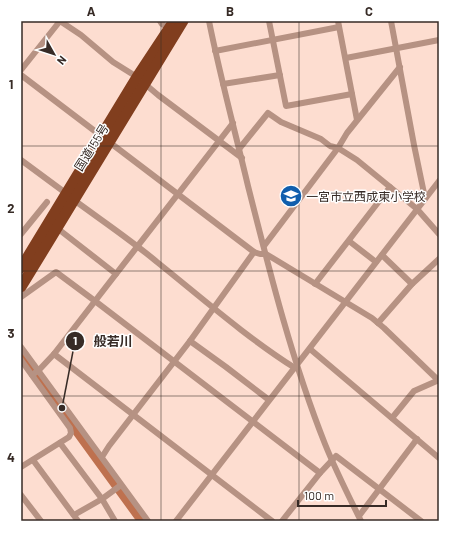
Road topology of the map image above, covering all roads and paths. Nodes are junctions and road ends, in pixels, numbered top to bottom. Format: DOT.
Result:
graph roads {
  1 [pos="60,21"];
  2 [pos="160,21"];
  3 [pos="183,21"];
  4 [pos="209,21"];
  5 [pos="269,21"];
  6 [pos="391,21"];
  7 [pos="339,24"];
  8 [pos="172,25"];
  9 [pos="272,40"];
  10 [pos="439,40"];
  11 [pos="397,49"];
  12 [pos="215,51"];
  13 [pos="346,58"];
  14 [pos="400,67"];
  15 [pos="21,70"];
  16 [pos="21,75"];
  17 [pos="280,75"];
  18 [pos="141,80"];
  19 [pos="223,84"];
  20 [pos="352,94"];
  21 [pos="357,120"];
  22 [pos="233,123"];
  23 [pos="105,140"];
  24 [pos="218,140"];
  25 [pos="338,148"];
  26 [pos="239,149"];
  27 [pos="242,158"];
  28 [pos="21,160"];
  29 [pos="439,181"];
  30 [pos="390,187"];
  31 [pos="178,194"];
  32 [pos="70,197"];
  33 [pos="425,198"];
  34 [pos="47,202"];
  35 [pos="417,209"];
  36 [pos="57,228"];
  37 [pos="21,234"];
  38 [pos="439,234"];
  39 [pos="348,241"];
  40 [pos="264,246"];
  41 [pos="137,247"];
  42 [pos="254,252"];
  43 [pos="266,254"];
  44 [pos="382,254"];
  45 [pos="439,259"];
  46 [pos="376,262"];
  47 [pos="21,268"];
  48 [pos="116,274"];
  49 [pos="315,284"];
  50 [pos="412,284"];
  51 [pos="21,287"];
  52 [pos="21,297"];
  53 [pos="95,300"];
  54 [pos="345,302"];
  55 [pos="214,308"];
  56 [pos="378,323"];
  57 [pos="190,341"];
  58 [pos="21,347"];
  59 [pos="310,349"];
  60 [pos="54,354"];
  61 [pos="21,360"];
  62 [pos="174,361"];
  63 [pos="296,367"];
  64 [pos="35,372"];
  65 [pos="439,380"];
  66 [pos="269,400"];
  67 [pos="133,414"];
  68 [pos="392,418"];
  69 [pos="252,422"];
  70 [pos="417,439"];
  71 [pos="60,443"];
  72 [pos="102,457"];
  73 [pos="439,458"];
  74 [pos="332,459"];
  75 [pos="33,460"];
  76 [pos="21,467"];
  77 [pos="320,473"];
  78 [pos="211,475"];
  79 [pos="119,486"];
  80 [pos="380,490"];
  81 [pos="21,494"];
  82 [pos="102,499"];
  83 [pos="74,515"];
  84 [pos="360,519"];
  85 [pos="41,521"];
  86 [pos="78,521"];
  87 [pos="115,521"];
  88 [pos="148,521"];
  89 [pos="176,521"];
  90 [pos="272,521"];
  91 [pos="282,521"];
  92 [pos="421,521"];
  1 -- 15 [label="street"];
  1 -- 18 [label="street"];
  2 -- 8 [label="street"];
  3 -- 18 [label="highway, 国道155号"];
  4 -- 12 [label="street"];
  5 -- 9 [label="street"];
  6 -- 11 [label="street"];
  7 -- 9 [label="street"];
  7 -- 13 [label="street"];
  8 -- 18 [label="highway, 国道155号"];
  9 -- 12 [label="street"];
  9 -- 17 [label="street"];
  10 -- 11 [label="street"];
  11 -- 13 [label="street"];
  11 -- 14 [label="street"];
  12 -- 19 [label="street"];
  13 -- 20 [label="street"];
  14 -- 21 [label="street"];
  14 -- 33 [label="street"];
  16 -- 23 [label="street"];
  17 -- 19 [label="street"];
  17 -- 20 [label="street"];
  18 -- 23 [label="highway, 国道155号"];
  18 -- 24 [label="street"];
  19 -- 22 [label="street"];
  20 -- 21 [label="street"];
  21 -- 25 [label="street"];
  22 -- 24 [label="street"];
  22 -- 26 [label="street"];
  23 -- 31 [label="street"];
  23 -- 32 [label="highway, 国道155号"];
  24 -- 27 [label="street"];
  24 -- 31 [label="street"];
  25 -- 26 [label="street"];
  25 -- 30 [label="street"];
  25 -- 40 [label="street"];
  26 -- 27 [label="street"];
  27 -- 40 [label="street"];
  28 -- 32 [label="street"];
  29 -- 33 [label="street"];
  30 -- 35 [label="street"];
  30 -- 39 [label="street"];
  31 -- 41 [label="street"];
  31 -- 42 [label="street"];
  32 -- 36 [label="highway, 国道155号"];
  32 -- 41 [label="street"];
  32 -- 47 [label="highway, 国道155号"];
  33 -- 35 [label="street"];
  34 -- 37 [label="street"];
  35 -- 38 [label="street"];
  35 -- 44 [label="street"];
  36 -- 48 [label="street"];
  36 -- 51 [label="highway, 国道155号"];
  39 -- 46 [label="street"];
  39 -- 49 [label="street"];
  40 -- 43 [label="street"];
  41 -- 48 [label="street"];
  41 -- 55 [label="street"];
  42 -- 43 [label="street"];
  42 -- 55 [label="street"];
  43 -- 49 [label="street"];
  43 -- 63 [label="street"];
  44 -- 46 [label="street"];
  44 -- 50 [label="street"];
  45 -- 50 [label="street"];
  46 -- 54 [label="street"];
  48 -- 53 [label="street"];
  49 -- 54 [label="street"];
  50 -- 56 [label="street"];
  52 -- 53 [label="street"];
  53 -- 60 [label="street"];
  53 -- 62 [label="street"];
  54 -- 56 [label="street"];
  54 -- 59 [label="street"];
  55 -- 57 [label="street"];
  55 -- 63 [label="street"];
  56 -- 65 [label="street"];
  57 -- 62 [label="street"];
  57 -- 66 [label="street"];
  58 -- 64 [label="street"];
  59 -- 63 [label="street"];
  59 -- 68 [label="street"];
  60 -- 64 [label="street"];
  60 -- 67 [label="street"];
  61 -- 64 [label="street"];
  62 -- 67 [label="street"];
  62 -- 69 [label="street"];
  63 -- 66 [label="street"];
  63 -- 74 [label="street"];
  64 -- 71 [label="street"];
  64 -- 72 [label="street"];
  65 -- 68 [label="street"];
  66 -- 69 [label="street"];
  67 -- 72 [label="street"];
  67 -- 78 [label="street"];
  68 -- 70 [label="street"];
  69 -- 77 [label="street"];
  69 -- 78 [label="street"];
  70 -- 73 [label="street"];
  70 -- 80 [label="street"];
  71 -- 75 [label="street"];
  71 -- 82 [label="street"];
  72 -- 79 [label="street"];
  74 -- 77 [label="street"];
  74 -- 80 [label="street"];
  74 -- 84 [label="street"];
  75 -- 76 [label="street"];
  75 -- 83 [label="street"];
  77 -- 91 [label="street"];
  78 -- 89 [label="street"];
  78 -- 90 [label="street"];
  79 -- 82 [label="street"];
  79 -- 88 [label="street"];
  80 -- 84 [label="street"];
  80 -- 92 [label="street"];
  81 -- 85 [label="street"];
  82 -- 83 [label="street"];
  82 -- 87 [label="street"];
  83 -- 86 [label="street"];
}
